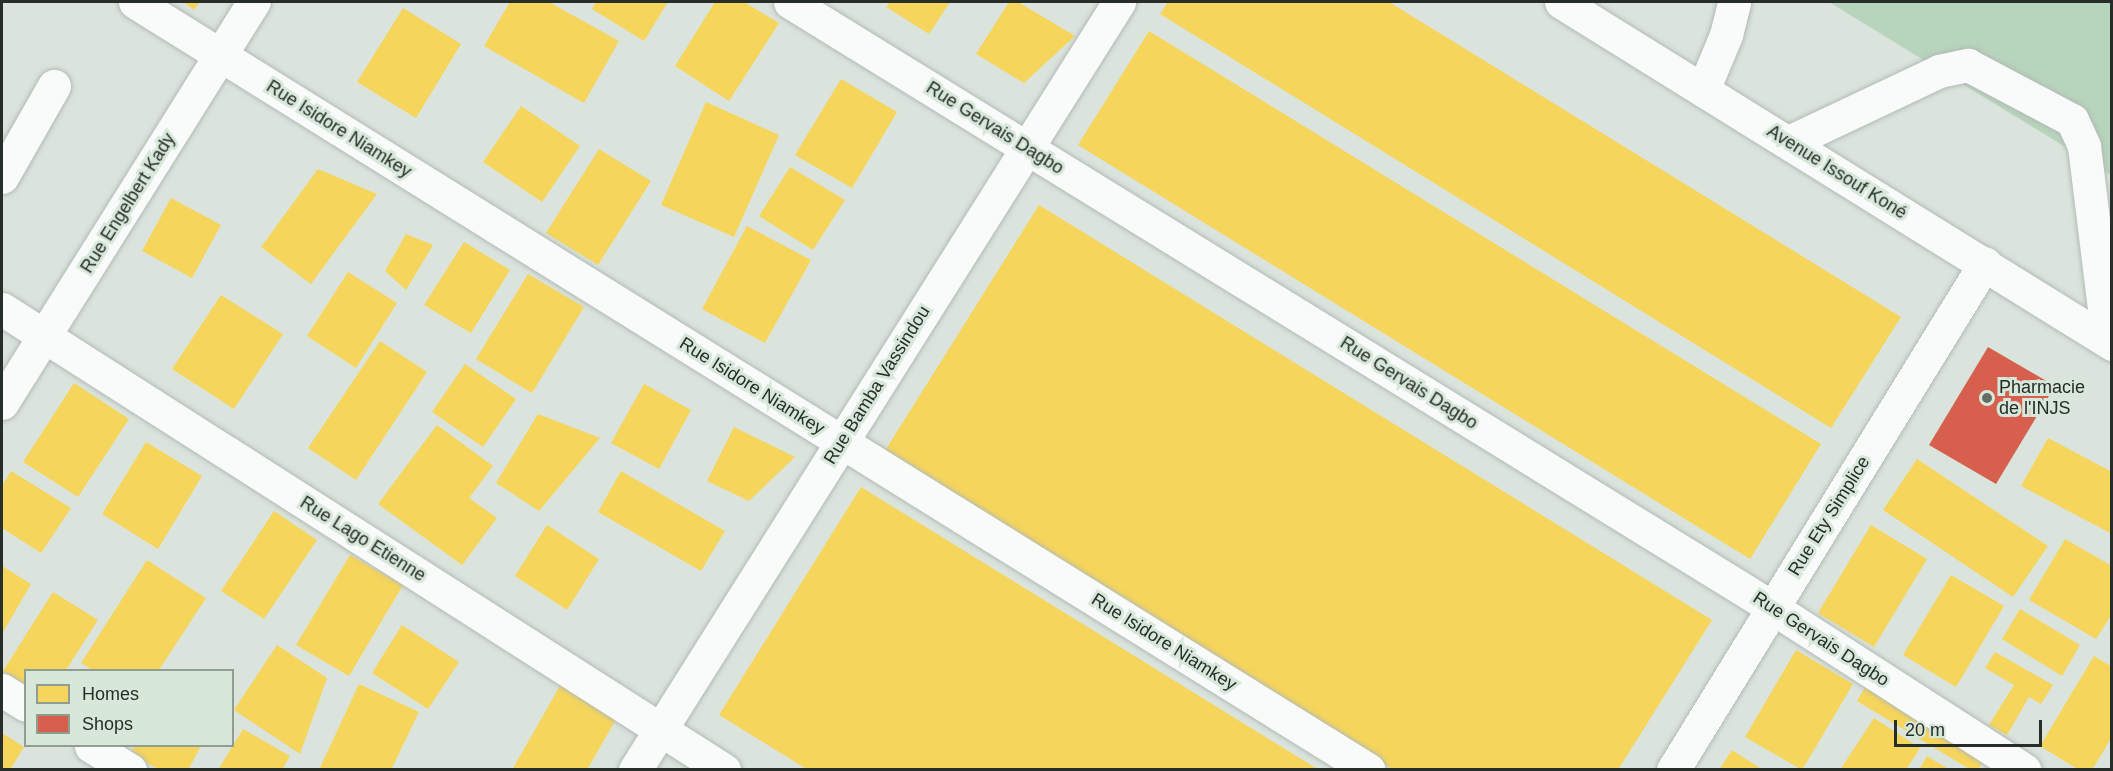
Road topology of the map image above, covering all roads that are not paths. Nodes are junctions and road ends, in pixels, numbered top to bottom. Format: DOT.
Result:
graph roads {
  1 [pos="135,2"];
  2 [pos="254,2"];
  3 [pos="790,2"];
  4 [pos="1119,2"];
  5 [pos="1562,2"];
  6 [pos="1734,2"];
  7 [pos="220,55"];
  8 [pos="54,86"];
  9 [pos="1703,90"];
  10 [pos="1789,142"];
  11 [pos="1025,146"];
  12 [pos="2,177"];
  13 [pos="1985,263"];
  14 [pos="2,309"];
  15 [pos="44,337"];
  16 [pos="2110,342"];
  17 [pos="2,404"];
  18 [pos="842,442"];
  19 [pos="1773,608"];
  20 [pos="2,690"];
  21 [pos="24,704"];
  22 [pos="661,729"];
  23 [pos="93,747"];
  24 [pos="130,770"];
  25 [pos="635,770"];
  26 [pos="724,770"];
  27 [pos="1369,770"];
  28 [pos="1673,770"];
  29 [pos="2024,770"];
  1 -- 7 [label="main road, Rue Isidore Niamkey"];
  2 -- 7 [label="main road, Rue Engelbert Kady"];
  3 -- 11 [label="main road, Rue Gervais Dagbo"];
  4 -- 11 [label="main road, Rue Bamba Vassindou"];
  5 -- 9 [label="main road, Avenue Issouf Koné"];
  6 -- 9 [label="main road"];
  7 -- 15 [label="main road, Rue Engelbert Kady"];
  7 -- 18 [label="main road, Rue Isidore Niamkey"];
  8 -- 12 [label="main road"];
  9 -- 10 [label="main road, Avenue Issouf Koné"];
  10 -- 13 [label="main road, Avenue Issouf Koné"];
  10 -- 16 [label="main road"];
  11 -- 18 [label="main road, Rue Bamba Vassindou"];
  11 -- 19 [label="main road, Rue Gervais Dagbo"];
  13 -- 16 [label="main road, Avenue Issouf Koné"];
  13 -- 19 [label="main road, Rue Ety Simplice"];
  14 -- 15 [label="main road, Rue Lago Etienne"];
  15 -- 17 [label="main road, Rue Engelbert Kady"];
  15 -- 22 [label="main road, Rue Lago Etienne"];
  18 -- 22 [label="main road, Rue Bamba Vassindou"];
  18 -- 27 [label="main road, Rue Isidore Niamkey"];
  19 -- 28 [label="main road, Rue Ety Simplice"];
  19 -- 29 [label="main road, Rue Gervais Dagbo"];
  20 -- 21 [label="main road"];
  22 -- 25 [label="main road, Rue Bamba Vassindou"];
  22 -- 26 [label="main road, Rue Lago Etienne"];
  23 -- 24 [label="main road"];
}
